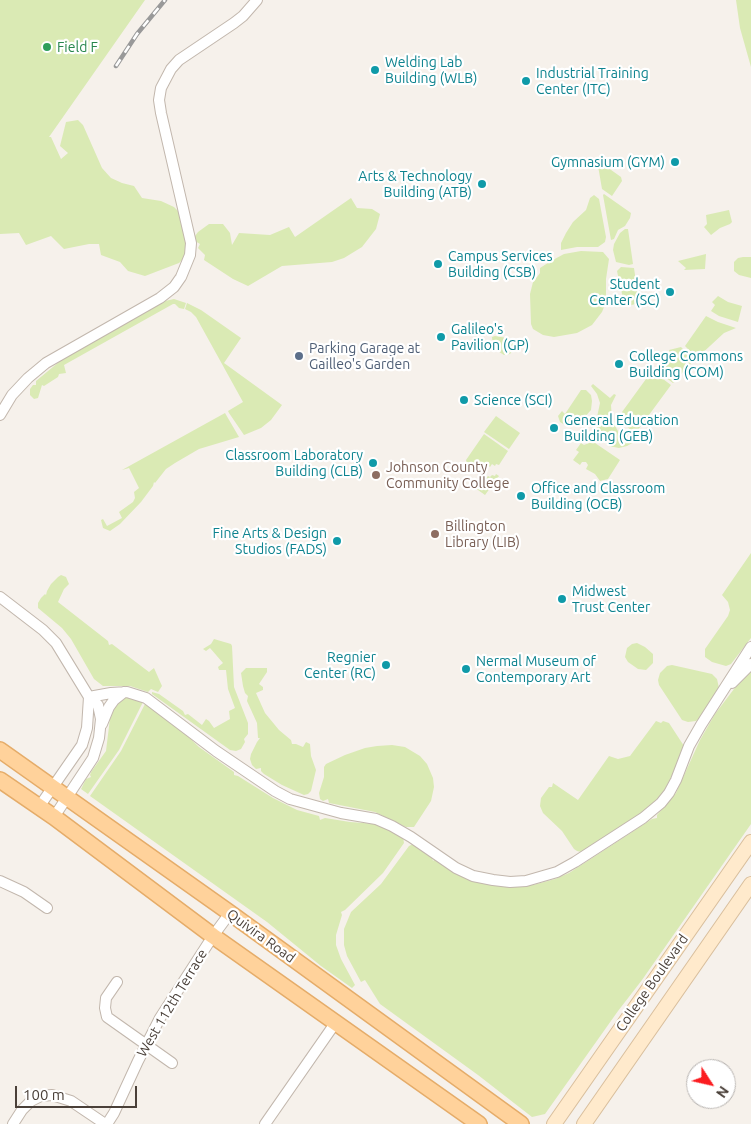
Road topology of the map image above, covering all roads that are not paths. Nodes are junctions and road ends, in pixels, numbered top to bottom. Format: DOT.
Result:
graph roads {
  1 [pos="257,0"];
  2 [pos="0,415"];
  3 [pos="0,597"];
  4 [pos="751,646"];
  5 [pos="751,664"];
  6 [pos="124,692"];
  7 [pos="721,695"];
  8 [pos="89,697"];
  9 [pos="100,728"];
  10 [pos="0,750"];
  11 [pos="0,780"];
  12 [pos="53,787"];
  13 [pos="68,797"];
  14 [pos="39,807"];
  15 [pos="54,817"];
  16 [pos="751,842"];
  17 [pos="0,881"];
  18 [pos="751,884"];
  19 [pos="47,908"];
  20 [pos="230,913"];
  21 [pos="213,936"];
  22 [pos="117,982"];
  23 [pos="336,1022"];
  24 [pos="145,1045"];
  25 [pos="172,1063"];
  26 [pos="12,1124"];
  27 [pos="106,1124"];
  28 [pos="265,1124"];
  29 [pos="479,1124"];
  30 [pos="521,1124"];
  31 [pos="554,1124"];
  32 [pos="584,1124"];
  1 -- 2 [label="street"];
  3 -- 8 [label="street"];
  4 -- 7 [label="street"];
  5 -- 7 [label="street"];
  6 -- 7 [label="street"];
  6 -- 8 [label="street"];
  6 -- 9 [label="street"];
  8 -- 9 [label="street"];
  8 -- 12 [label="street"];
  9 -- 13 [label="street"];
  10 -- 12 [label="main road, Quivira Road"];
  11 -- 14 [label="main road, Quivira Road"];
  12 -- 13 [label="main road, Quivira Road"];
  12 -- 14 [label="street"];
  13 -- 15 [label="street"];
  13 -- 20 [label="main road, Quivira Road"];
  14 -- 15 [label="main road, Quivira Road"];
  15 -- 21 [label="main road, Quivira Road"];
  16 -- 31 [label="main road, College Boulevard"];
  17 -- 19 [label="street"];
  18 -- 32 [label="main road, College Boulevard"];
  20 -- 21 [label="street, West 112th Terrace"];
  20 -- 30 [label="main road, Quivira Road"];
  21 -- 23 [label="main road, Quivira Road"];
  21 -- 24 [label="street, West 112th Terrace"];
  22 -- 24 [label="street"];
  23 -- 28 [label="street"];
  23 -- 29 [label="main road, Quivira Road"];
  24 -- 25 [label="street"];
  24 -- 27 [label="street, West 112th Terrace"];
  26 -- 27 [label="street"];
}
